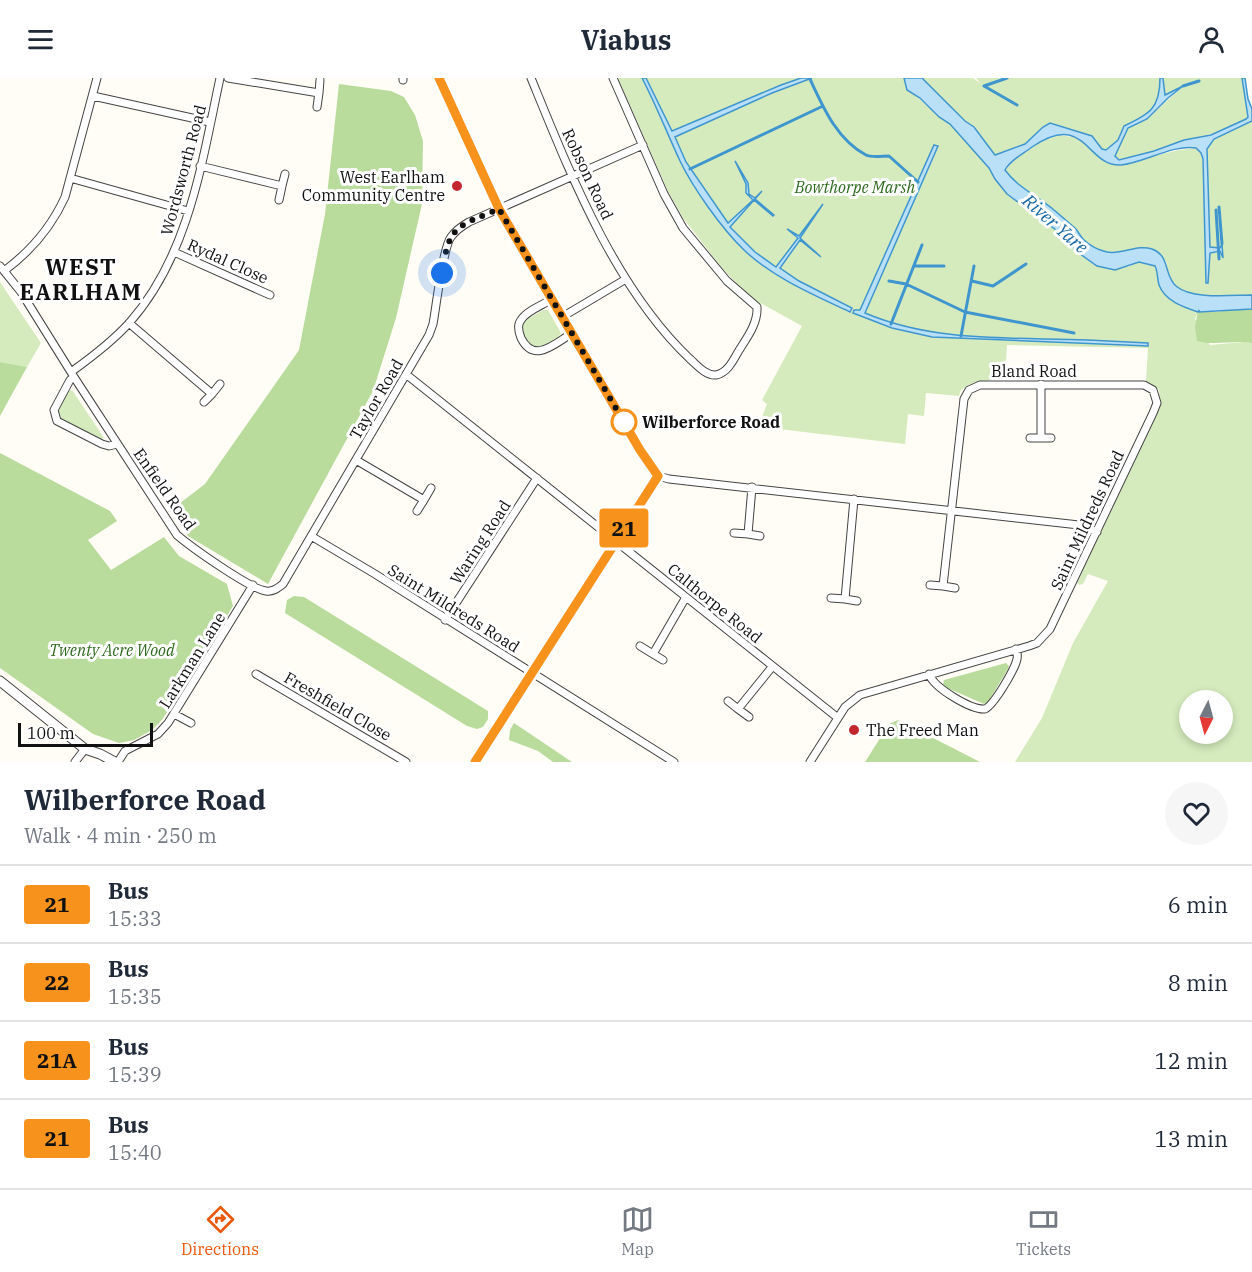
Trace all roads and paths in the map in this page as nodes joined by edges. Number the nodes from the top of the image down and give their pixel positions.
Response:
1 (97, 78) edge
2 (220, 78) edge
3 (228, 78) edge
4 (439, 78) edge
5 (531, 78) edge
6 (613, 78) edge
7 (320, 80) dead end
8 (319, 93) junction
9 (93, 96) junction
10 (317, 107) dead end
11 (210, 122) junction
12 (643, 145) junction
13 (200, 166) junction
14 (285, 174) dead end
15 (572, 176) junction
16 (70, 178) junction
17 (282, 186) junction
18 (279, 200) dead end
19 (499, 209) junction
20 (188, 211) junction
21 (174, 252) junction
22 (2, 268) edge
23 (626, 279) junction
24 (270, 295) dead end
25 (552, 299) junction
26 (562, 317) junction
27 (129, 323) junction
28 (571, 334) junction
29 (72, 375) junction
30 (407, 375) junction
31 (220, 384) dead end
32 (1041, 384) junction
33 (1149, 386) joint
34 (212, 394) junction
35 (204, 402) dead end
36 (1030, 438) dead end
37 (1041, 438) junction
38 (1051, 438) dead end
39 (117, 444) junction
40 (356, 460) junction
41 (658, 476) junction
42 (537, 478) junction
43 (431, 488) dead end
44 (752, 488) junction
45 (854, 499) junction
46 (424, 500) junction
47 (951, 510) junction
48 (417, 511) dead end
49 (1096, 532) junction
50 (734, 533) dead end
51 (748, 534) junction
52 (311, 536) junction
53 (760, 536) dead end
54 (616, 541) junction
55 (253, 585) junction
56 (930, 585) dead end
57 (943, 586) junction
58 (955, 588) dead end
59 (686, 597) junction
60 (831, 598) dead end
61 (845, 600) junction
62 (857, 601) dead end
63 (446, 620) junction
64 (640, 646) dead end
65 (1016, 650) junction
66 (653, 654) junction
67 (663, 660) dead end
68 (772, 667) junction
69 (532, 673) junction
70 (256, 674) dead end
71 (929, 674) junction
72 (0, 681) edge
73 (729, 700) dead end
74 (738, 708) junction
75 (174, 714) junction
76 (749, 717) dead end
77 (838, 718) junction
78 (191, 723) dead end
79 (85, 749) junction
80 (75, 762) edge
81 (117, 762) edge
82 (406, 762) edge
83 (475, 762) edge
84 (674, 762) edge
85 (810, 762) edge

1 - 9 street
2 - 11 street, Wordsworth Road
3 - 8 street
4 - 19 street
5 - 15 street, Robson Road
6 - 12 street
7 - 8 street
8 - 10 street
9 - 11 street
9 - 16 street
11 - 13 street, Wordsworth Road
12 - 15 street, Taylor Road
12 - 23 street, Robson Road
13 - 17 street
13 - 20 street, Wordsworth Road
14 - 17 street
15 - 19 street, Taylor Road
15 - 23 street, Robson Road
16 - 20 street
16 - 22 street
17 - 18 street
19 - 25 street
19 - 30 street, Taylor Road
20 - 21 street, Wordsworth Road
21 - 24 street, Rydal Close
21 - 27 street, Wordsworth Road
22 - 29 street, Enfield Road
23 - 26 street
25 - 26 street
25 - 28 street
26 - 28 street
27 - 29 street, Wordsworth Road
27 - 34 street
28 - 41 street
29 - 39 street, Enfield Road
29 - 39 street, Enfield Road
30 - 40 street, Taylor Road
30 - 42 street, Calthorpe Road
31 - 34 street
32 - 33 street, Bland Road
32 - 37 street
32 - 47 street, Bland Road
33 - 49 street, Saint Mildreds Road
34 - 35 street
36 - 37 street
37 - 38 street
39 - 55 street, Enfield Road
40 - 46 street
40 - 52 street, Taylor Road
41 - 44 street
41 - 54 street
42 - 54 street, Calthorpe Road
42 - 63 street, Waring Road
43 - 46 street
44 - 45 street
44 - 51 street
45 - 47 street
45 - 61 street
46 - 48 street
47 - 49 street
47 - 57 street
49 - 65 street, Saint Mildreds Road
50 - 51 street
51 - 53 street
52 - 55 street, Taylor Road
52 - 63 street, Saint Mildreds Road
54 - 59 street, Calthorpe Road
54 - 69 street
55 - 75 street, Larkman Lane
56 - 57 street
57 - 58 street
59 - 66 street
59 - 68 street, Calthorpe Road
60 - 61 street
61 - 62 street
63 - 69 street, Saint Mildreds Road
64 - 66 street
65 - 71 street, Saint Mildreds Road
65 - 71 street
66 - 67 street
68 - 74 street
68 - 77 street, Calthorpe Road
69 - 83 street
69 - 84 street, Saint Mildreds Road
70 - 82 street, Freshfield Close
71 - 77 street, Saint Mildreds Road
72 - 79 street
73 - 74 street
74 - 76 street
75 - 78 street
75 - 81 street, Larkman Lane
77 - 85 street, Saint Mildreds Road
79 - 80 street
79 - 81 street

